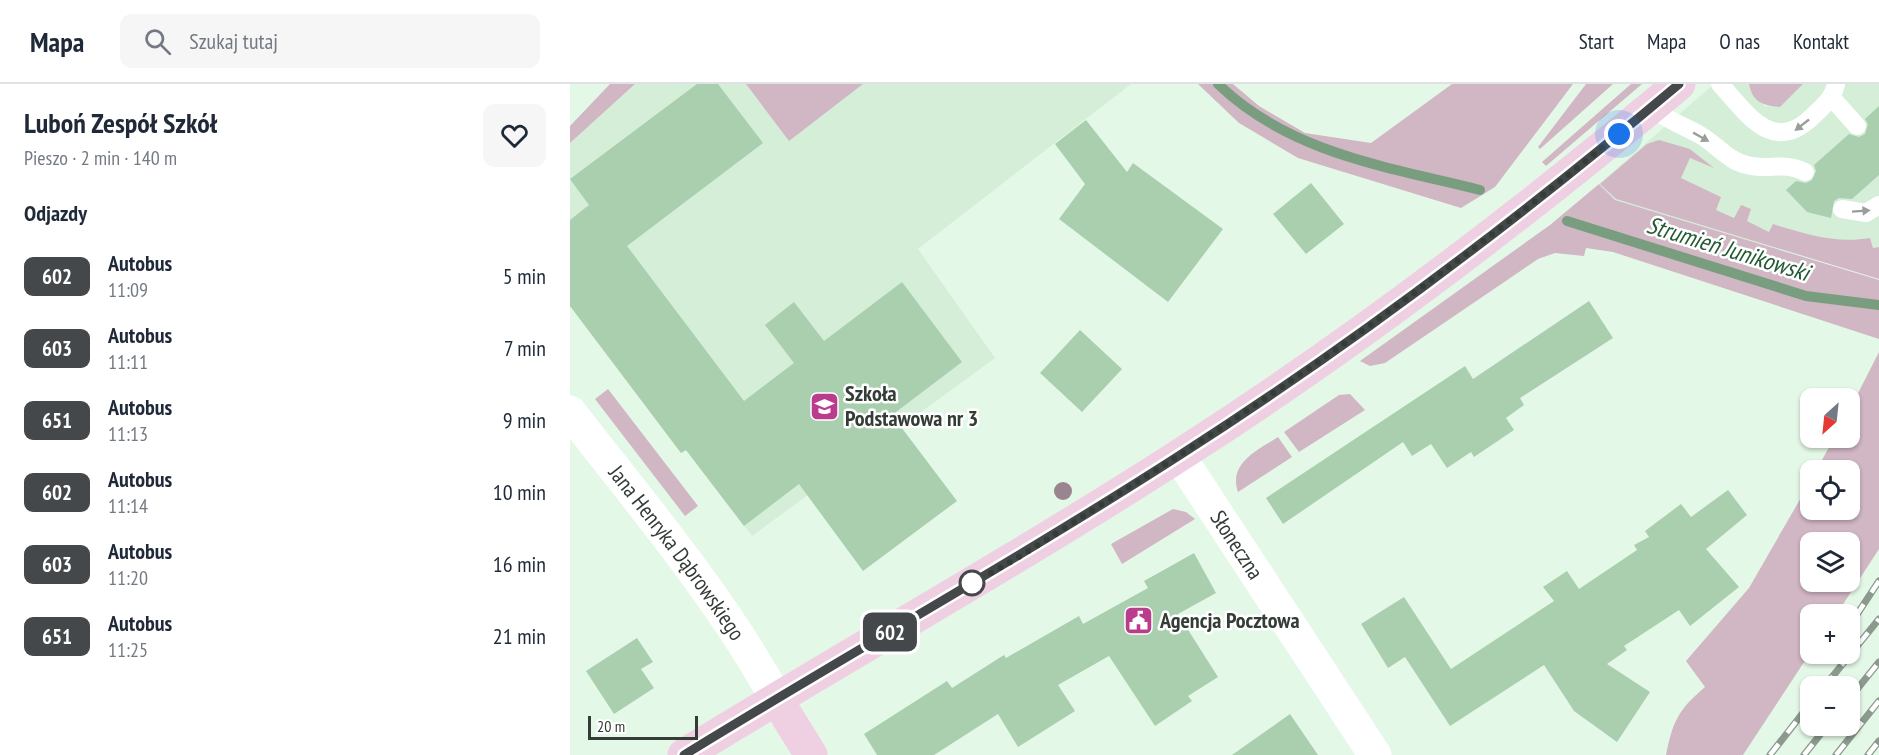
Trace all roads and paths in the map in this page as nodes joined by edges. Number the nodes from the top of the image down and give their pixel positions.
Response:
1 (1679, 84) edge
2 (1720, 84) edge
3 (1834, 91) edge
4 (1651, 107) junction
5 (1857, 126) dead end
6 (1805, 172) dead end
7 (1879, 206) edge
8 (1842, 209) dead end
9 (570, 412) edge
10 (1179, 456) junction
11 (777, 700) junction
12 (684, 755) edge
13 (811, 755) edge
14 (1375, 755) edge

1 - 4 main road
3 -> 2 lane
3 - 5 lane
4 -> 6 lane
4 - 10 main road
8 -> 7 lane
9 - 11 street, Jana Henryka Dąbrowskiego
10 - 11 main road
10 - 14 street, Słoneczna
11 - 12 main road
11 - 13 main road

